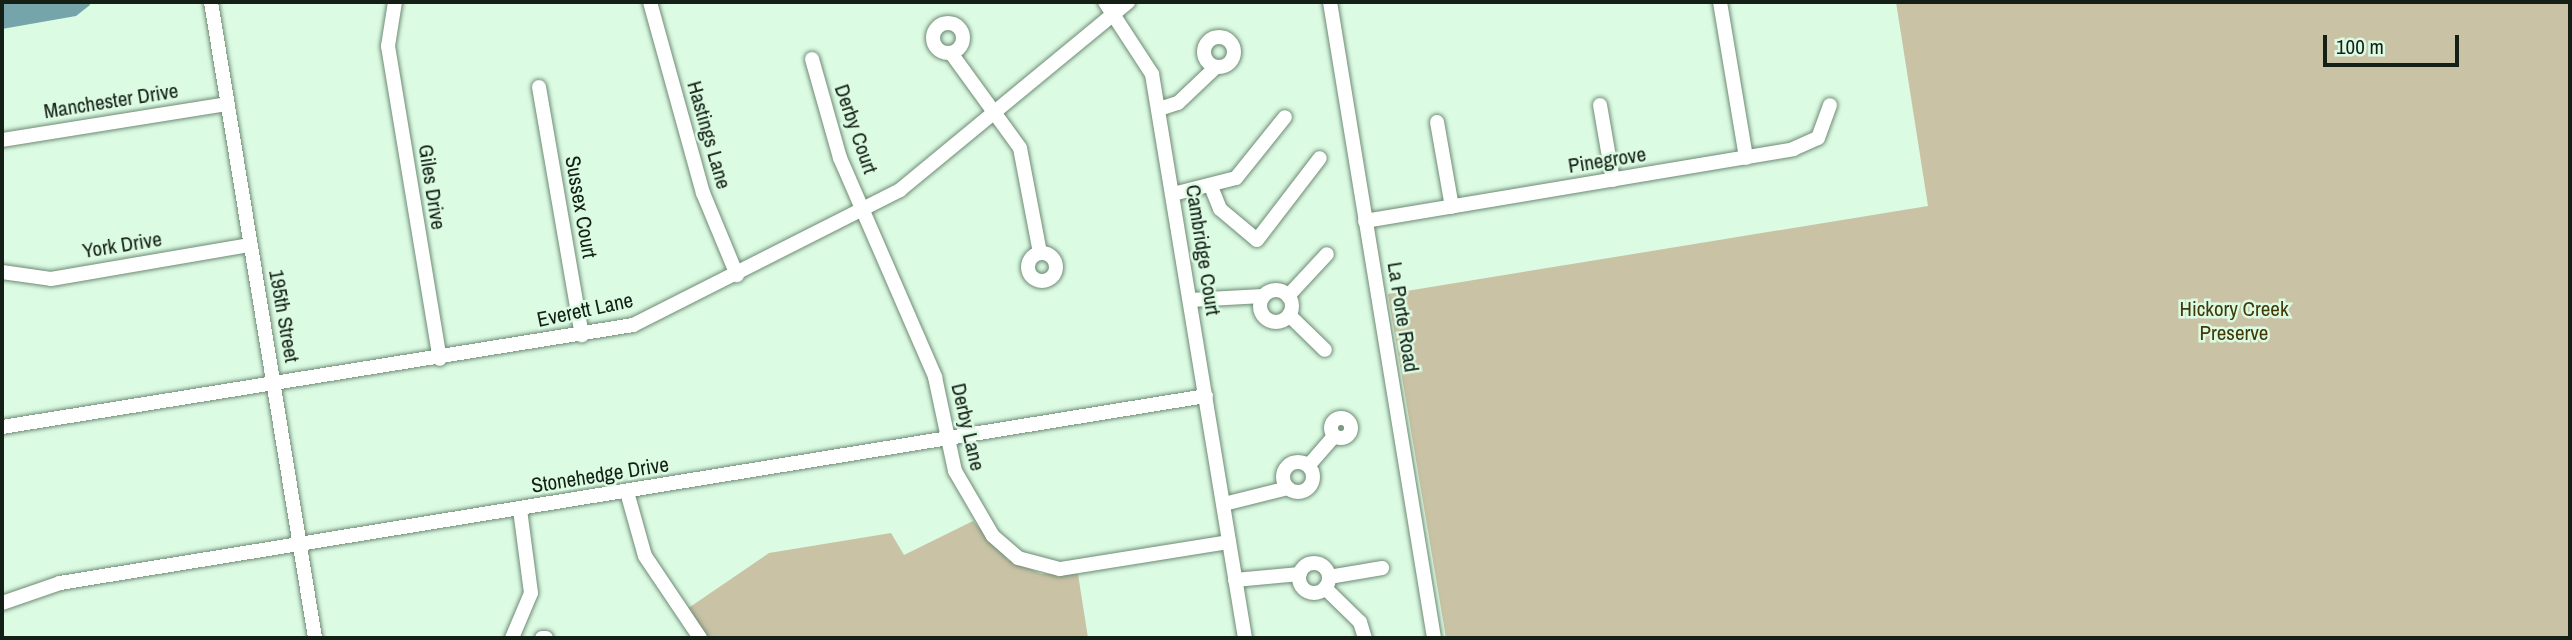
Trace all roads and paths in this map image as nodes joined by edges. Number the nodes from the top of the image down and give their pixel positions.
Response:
1 (212, 2) edge
2 (395, 2) edge
3 (650, 2) edge
4 (1128, 2) edge
5 (1330, 2) edge
6 (1720, 2) edge
7 (1109, 7) edge
8 (951, 53) dead end
9 (812, 59) dead end
10 (1216, 67) dead end
11 (539, 87) dead end
12 (227, 104) junction
13 (1600, 105) dead end
14 (1830, 105) dead end
15 (1159, 109) junction
16 (995, 113) junction
17 (1284, 117) dead end
18 (1437, 122) dead end
19 (2, 140) edge
20 (1320, 158) dead end
21 (1746, 158) junction
22 (1613, 180) junction
23 (1212, 189) junction
24 (1173, 194) junction
25 (1452, 207) junction
26 (866, 210) junction
27 (1365, 221) junction
28 (250, 246) junction
29 (1040, 253) dead end
30 (1327, 254) dead end
31 (2, 272) edge
32 (737, 275) junction
33 (1263, 296) junction
34 (1288, 296) junction
35 (1190, 300) junction
36 (1289, 315) junction
37 (582, 335) junction
38 (1325, 349) dead end
39 (440, 359) junction
40 (275, 387) junction
41 (1206, 396) junction
42 (2, 427) edge
43 (1334, 436) dead end
44 (949, 438) junction
45 (1309, 465) junction
46 (1288, 488) junction
47 (627, 492) junction
48 (1224, 504) junction
49 (520, 509) junction
50 (1229, 542) junction
51 (299, 545) junction
52 (1382, 568) dead end
53 (1300, 574) junction
54 (1235, 580) junction
55 (1327, 583) junction
56 (2, 603) edge
57 (516, 637) edge
58 (315, 638) edge
59 (700, 638) edge
60 (1245, 638) edge
61 (1365, 638) edge
62 (1434, 638) edge

1 - 12 street, 195th Street
2 - 39 street, Giles Drive
3 - 32 street, Hastings Lane
4 - 7 street, Everett Lane
5 - 27 street, La Porte Road
6 - 21 street
7 - 15 street, Cambridge Court
7 - 16 street, Everett Lane
8 - 16 street
9 - 26 street, Derby Court
10 - 15 street
11 - 37 street, Sussex Court
12 - 19 street, Manchester Drive
12 - 28 street, 195th Street
13 - 22 street
14 - 21 street, Pinegrove
15 - 24 street, Cambridge Court
16 - 26 street, Everett Lane
16 - 29 street
17 - 23 street
18 - 25 street
20 - 23 street
21 - 22 street, Pinegrove
22 - 25 street, Pinegrove
23 - 24 street
24 - 35 street, Cambridge Court
25 - 27 street, Pinegrove
26 - 32 street, Everett Lane
26 - 44 street, Derby Lane
27 - 62 street, La Porte Road
28 - 31 street, York Drive
28 - 40 street, 195th Street
30 - 34 street
32 - 37 street, Everett Lane
33 - 34 street
33 - 35 street
33 - 36 street
34 - 36 street
35 - 41 street, Cambridge Court
36 - 38 street
37 - 39 street, Everett Lane
39 - 40 street, Everett Lane
40 - 42 street, Everett Lane
40 - 51 street, 195th Street
41 - 44 street, Stonehedge Drive
41 - 48 street, Cambridge Court
43 - 45 street
44 - 47 street, Stonehedge Drive
44 - 50 street, Derby Lane
45 - 46 street
45 - 46 street
46 - 48 street
47 - 49 street, Stonehedge Drive
47 - 59 street
48 - 50 street, Cambridge Court
49 - 51 street, Stonehedge Drive
49 - 57 street
50 - 54 street, Cambridge Court
51 - 56 street, Stonehedge Drive
51 - 58 street, 195th Street
52 - 55 street
53 - 54 street
53 - 55 street
53 - 55 street
54 - 60 street, Cambridge Court
55 - 61 street

